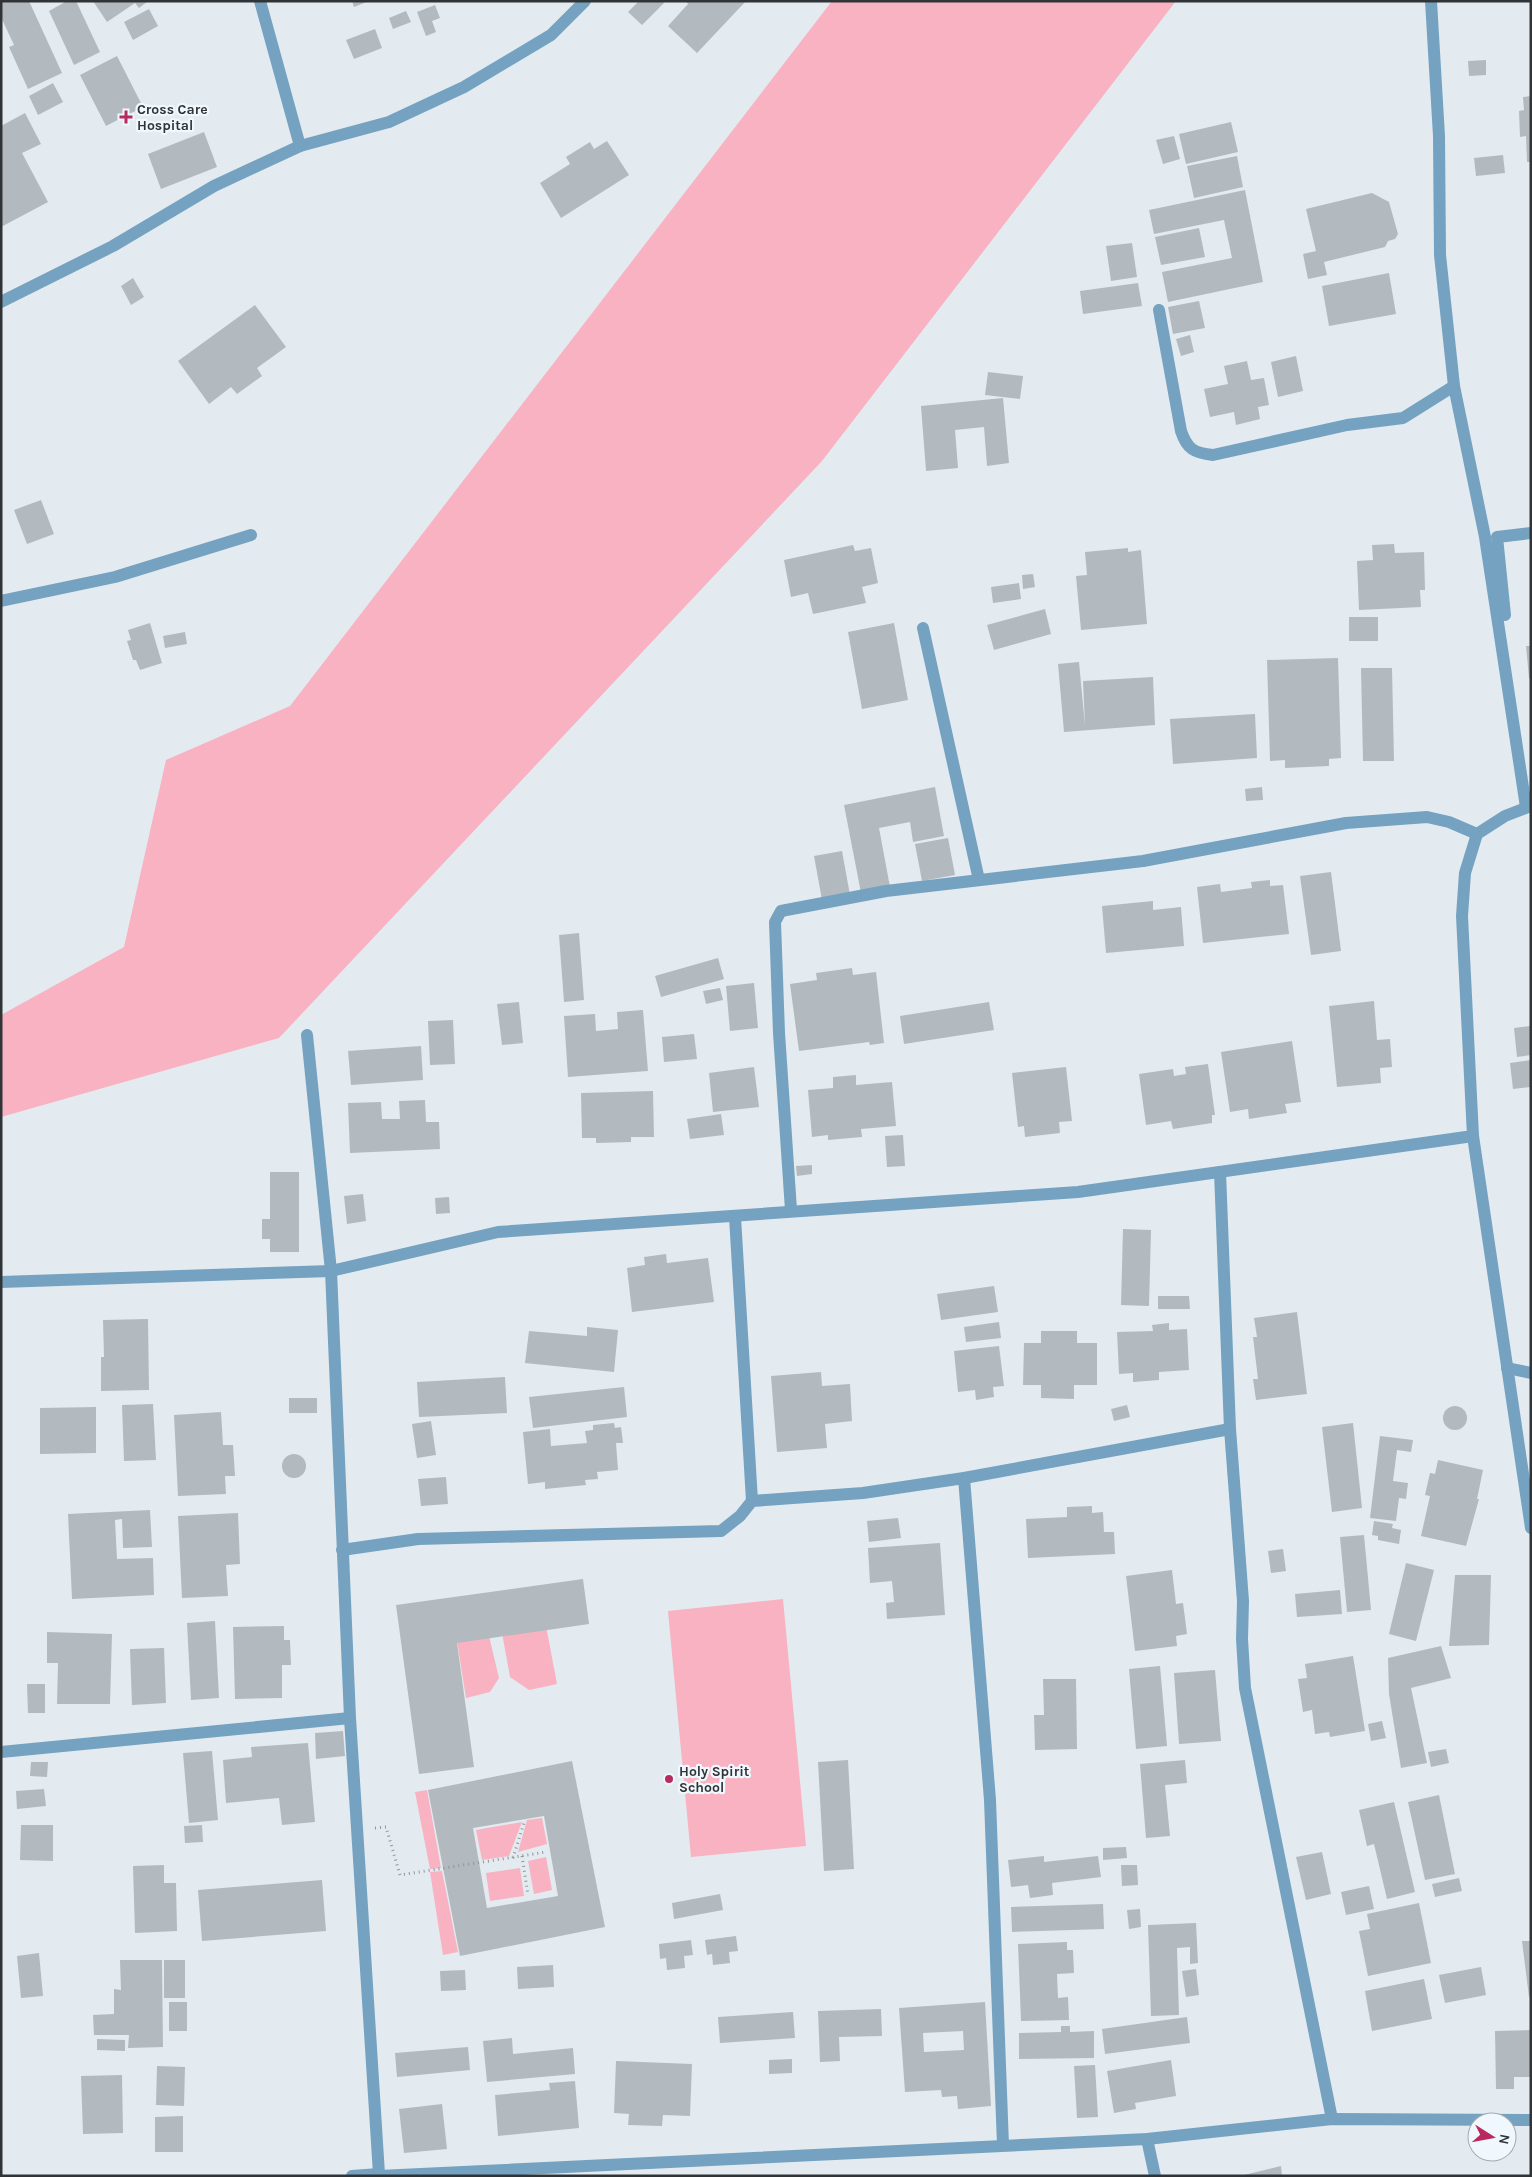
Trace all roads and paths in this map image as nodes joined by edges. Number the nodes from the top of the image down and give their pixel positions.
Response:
1 (260, 1) edge
2 (585, 1) edge
3 (1430, 1) edge
4 (300, 146) junction
5 (1, 302) edge
6 (1160, 310) dead end
7 (1454, 386) junction
8 (1531, 533) edge
9 (251, 535) dead end
10 (1, 601) edge
11 (923, 628) dead end
12 (1528, 807) edge
13 (1477, 834) junction
14 (979, 880) junction
15 (307, 1035) dead end
16 (1473, 1136) junction
17 (1220, 1172) junction
18 (791, 1210) junction
19 (734, 1217) junction
20 (331, 1271) junction
21 (1, 1282) edge
22 (1507, 1368) junction
23 (1531, 1372) edge
24 (1230, 1429) junction
25 (964, 1478) junction
26 (752, 1501) junction
27 (1531, 1528) edge
28 (342, 1550) junction
29 (350, 1718) junction
30 (1, 1752) edge
31 (524, 1823) dead end
32 (357, 1829) junction
33 (546, 1852) dead end
34 (522, 1856) junction
35 (513, 1858) junction
36 (528, 1895) dead end
37 (1332, 2119) junction
38 (1531, 2120) edge
39 (1147, 2139) junction
40 (1003, 2145) junction
41 (379, 2175) edge
42 (352, 2176) edge
43 (1154, 2176) edge

1 - 4 street
2 - 4 street
3 - 7 street
4 - 5 street
6 - 7 street
7 - 12 street
8 - 12 street
9 - 10 street
11 - 14 street
12 - 13 street
13 - 14 street
13 - 16 street
14 - 18 street
15 - 20 street
16 - 17 street
16 - 22 street
17 - 18 street
17 - 24 street
18 - 19 street
19 - 20 street
19 - 26 street
20 - 21 street
20 - 28 street
22 - 23 street
22 - 27 street
24 - 25 street
24 - 37 street
25 - 26 street
25 - 40 street
26 - 28 street
28 - 29 street
29 - 30 street
29 - 32 street
31 - 35 path
32 - 35 path
32 - 41 street
33 - 34 path
34 - 35 path
34 - 36 path
37 - 38 street
37 - 39 street
39 - 40 street
39 - 43 street
40 - 41 street
41 - 42 street

